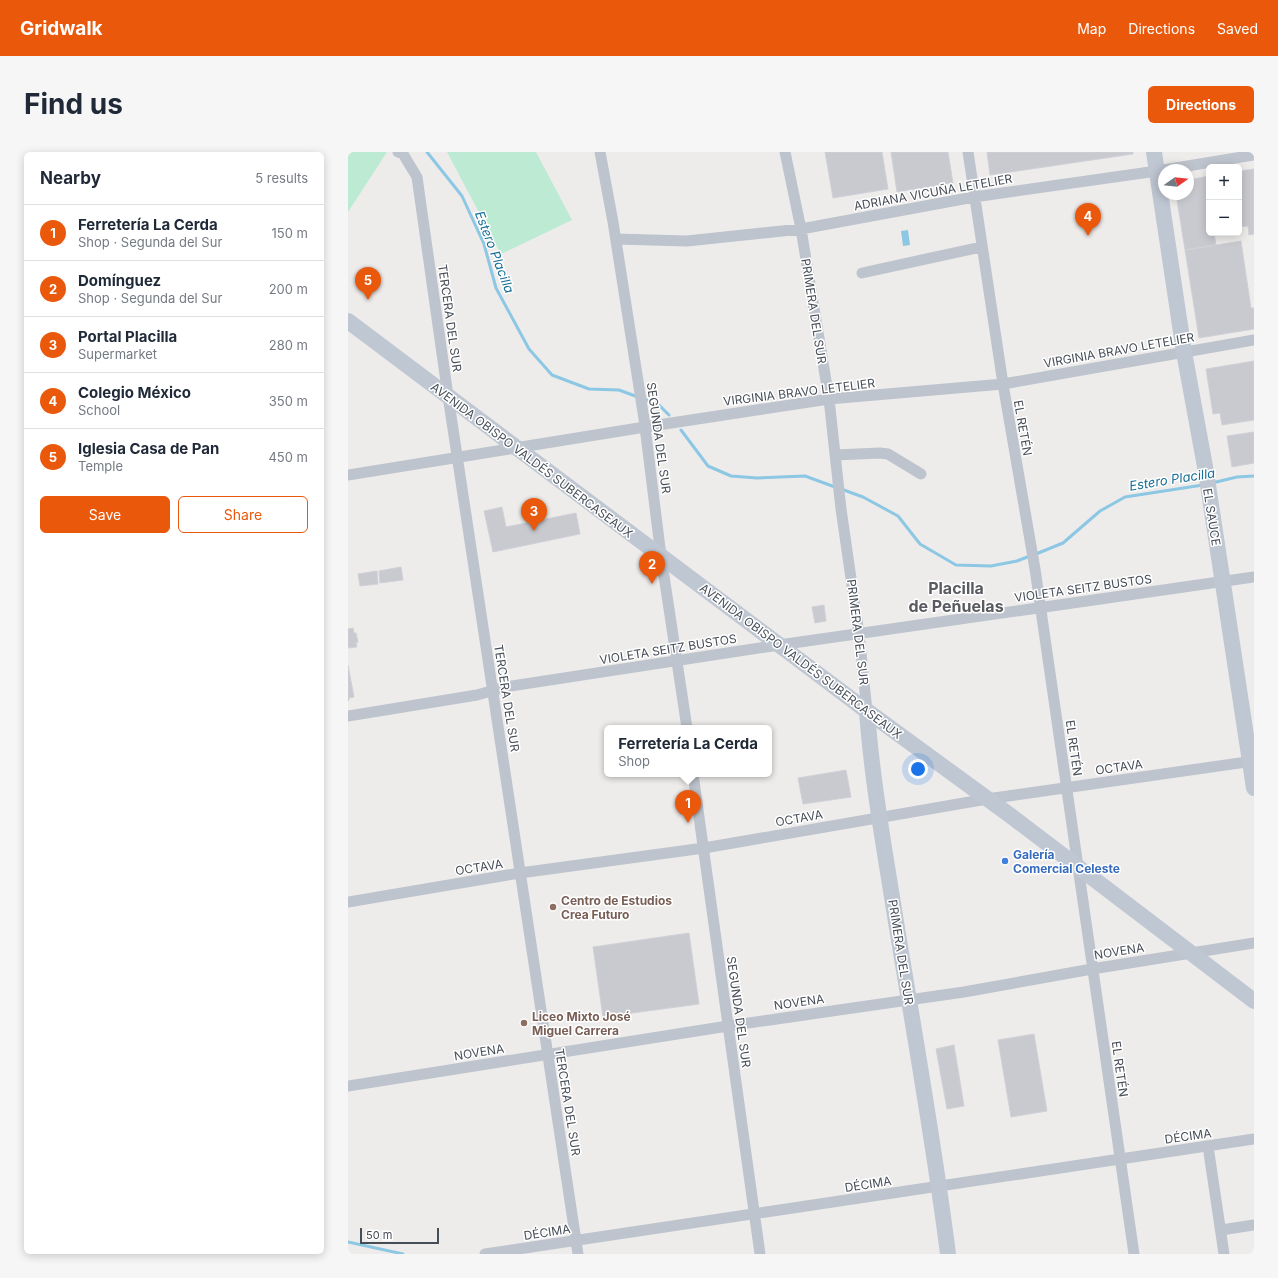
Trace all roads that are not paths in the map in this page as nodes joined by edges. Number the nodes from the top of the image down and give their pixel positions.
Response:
1 (398, 152) edge
2 (600, 152) edge
3 (785, 152) edge
4 (968, 152) edge
5 (1154, 152) edge
6 (1254, 155) edge
7 (1157, 171) junction
8 (974, 197) junction
9 (801, 229) junction
10 (616, 239) junction
11 (981, 247) junction
12 (862, 273) dead end
13 (348, 321) edge
14 (1254, 340) edge
15 (1184, 352) junction
16 (1003, 384) junction
17 (448, 396) junction
18 (829, 399) junction
19 (645, 423) junction
20 (517, 448) junction
21 (835, 455) junction
22 (457, 458) junction
23 (921, 474) dead end
24 (348, 475) edge
25 (661, 556) junction
26 (1254, 577) edge
27 (1222, 581) junction
28 (1040, 608) junction
29 (859, 634) junction
30 (779, 645) junction
31 (677, 661) junction
32 (492, 691) junction
33 (867, 712) junction
34 (348, 716) edge
35 (686, 725) edge
36 (1252, 761) edge
37 (693, 777) edge
38 (1066, 788) junction
39 (1254, 788) edge
40 (987, 799) junction
41 (879, 818) junction
42 (704, 848) junction
43 (1078, 868) junction
44 (520, 873) junction
45 (348, 902) edge
46 (1254, 943) edge
47 (1192, 953) junction
48 (1092, 968) junction
49 (909, 1000) junction
50 (1254, 1001) edge
51 (728, 1026) junction
52 (547, 1055) junction
53 (348, 1086) edge
54 (1254, 1139) edge
55 (1208, 1146) junction
56 (1120, 1159) junction
57 (939, 1186) junction
58 (754, 1214) junction
59 (1254, 1224) edge
60 (1220, 1230) junction
61 (576, 1240) junction
62 (485, 1254) edge
63 (578, 1254) edge
64 (760, 1254) edge
65 (948, 1254) edge
66 (1134, 1254) edge
67 (1224, 1254) edge

1 - 17 street, TERCERA DEL SUR
2 - 10 street, SEGUNDA DEL SUR
3 - 9 street, PRIMERA DEL SUR
4 - 8 street, EL RETÉN
5 - 7 main road, EL SAUCE
6 - 7 street, ADRIANA VICUÑA LETELIER
7 - 8 street, ADRIANA VICUÑA LETELIER
7 - 15 main road, EL SAUCE
8 - 9 street, ADRIANA VICUÑA LETELIER
8 - 11 street, EL RETÉN
9 - 10 street, ADRIANA VICUÑA LETELIER
9 - 18 street, PRIMERA DEL SUR
10 - 19 street, SEGUNDA DEL SUR
11 - 12 street
11 - 16 street, EL RETÉN
13 - 17 main road, AVENIDA OBISPO VALDÉS SUBERCASEAUX
14 - 15 street, VIRGINIA BRAVO LETELIER
15 - 16 street, VIRGINIA BRAVO LETELIER
15 - 27 main road, EL SAUCE
16 - 18 street, VIRGINIA BRAVO LETELIER
16 - 28 street, EL RETÉN
17 - 20 main road, AVENIDA OBISPO VALDÉS SUBERCASEAUX
17 - 22 street, TERCERA DEL SUR
18 - 19 street, VIRGINIA BRAVO LETELIER
18 - 21 street, PRIMERA DEL SUR
19 - 20 street, VIRGINIA BRAVO LETELIER
19 - 25 street, SEGUNDA DEL SUR
20 - 22 street, VIRGINIA BRAVO LETELIER
20 - 25 main road, AVENIDA OBISPO VALDÉS SUBERCASEAUX
21 - 23 street
21 - 29 street, PRIMERA DEL SUR
22 - 24 street, VIRGINIA BRAVO LETELIER
22 - 32 street, TERCERA DEL SUR
25 - 30 main road, AVENIDA OBISPO VALDÉS SUBERCASEAUX
25 - 31 street, SEGUNDA DEL SUR
26 - 27 street, VIOLETA SEITZ BUSTOS
27 - 28 street, VIOLETA SEITZ BUSTOS
27 - 36 main road, EL SAUCE
28 - 29 street, VIOLETA SEITZ BUSTOS
28 - 38 street, EL RETÉN
29 - 30 street, VIOLETA SEITZ BUSTOS
29 - 33 street, PRIMERA DEL SUR
30 - 31 street, VIOLETA SEITZ BUSTOS
30 - 33 main road, AVENIDA OBISPO VALDÉS SUBERCASEAUX
31 - 32 street, VIOLETA SEITZ BUSTOS
31 - 35 street, SEGUNDA DEL SUR
32 - 34 street, VIOLETA SEITZ BUSTOS
32 - 44 street, TERCERA DEL SUR
33 - 40 main road, AVENIDA OBISPO VALDÉS SUBERCASEAUX
33 - 41 main road, PRIMERA DEL SUR
36 - 38 street, OCTAVA
36 - 39 main road, EL SAUCE
37 - 42 street, SEGUNDA DEL SUR
38 - 40 street, OCTAVA
38 - 43 street, EL RETÉN
40 - 41 street, OCTAVA
40 - 43 main road, AVENIDA OBISPO VALDÉS SUBERCASEAUX
41 - 42 street, OCTAVA
41 - 49 main road, PRIMERA DEL SUR
42 - 44 street, OCTAVA
42 - 51 street, SEGUNDA DEL SUR
43 - 47 main road, AVENIDA OBISPO VALDÉS SUBERCASEAUX
43 - 48 street, EL RETÉN
44 - 45 street, OCTAVA
44 - 52 street, TERCERA DEL SUR
46 - 47 street, NOVENA
47 - 48 street, NOVENA
47 - 50 main road, AVENIDA OBISPO VALDÉS SUBERCASEAUX
48 - 49 street, NOVENA
48 - 56 street, EL RETÉN
49 - 51 street, NOVENA
49 - 57 main road, PRIMERA DEL SUR
51 - 52 street, NOVENA
51 - 58 street, SEGUNDA DEL SUR
52 - 53 street, NOVENA
52 - 61 street, TERCERA DEL SUR
54 - 55 street, DÉCIMA
55 - 56 street, DÉCIMA
55 - 60 street
56 - 57 street, DÉCIMA
56 - 66 street, EL RETÉN
57 - 58 street, DÉCIMA
57 - 65 main road, PRIMERA DEL SUR
58 - 61 street, DÉCIMA
58 - 64 street, SEGUNDA DEL SUR
59 - 60 street
60 - 67 street
61 - 62 street, DÉCIMA
61 - 63 street, TERCERA DEL SUR

